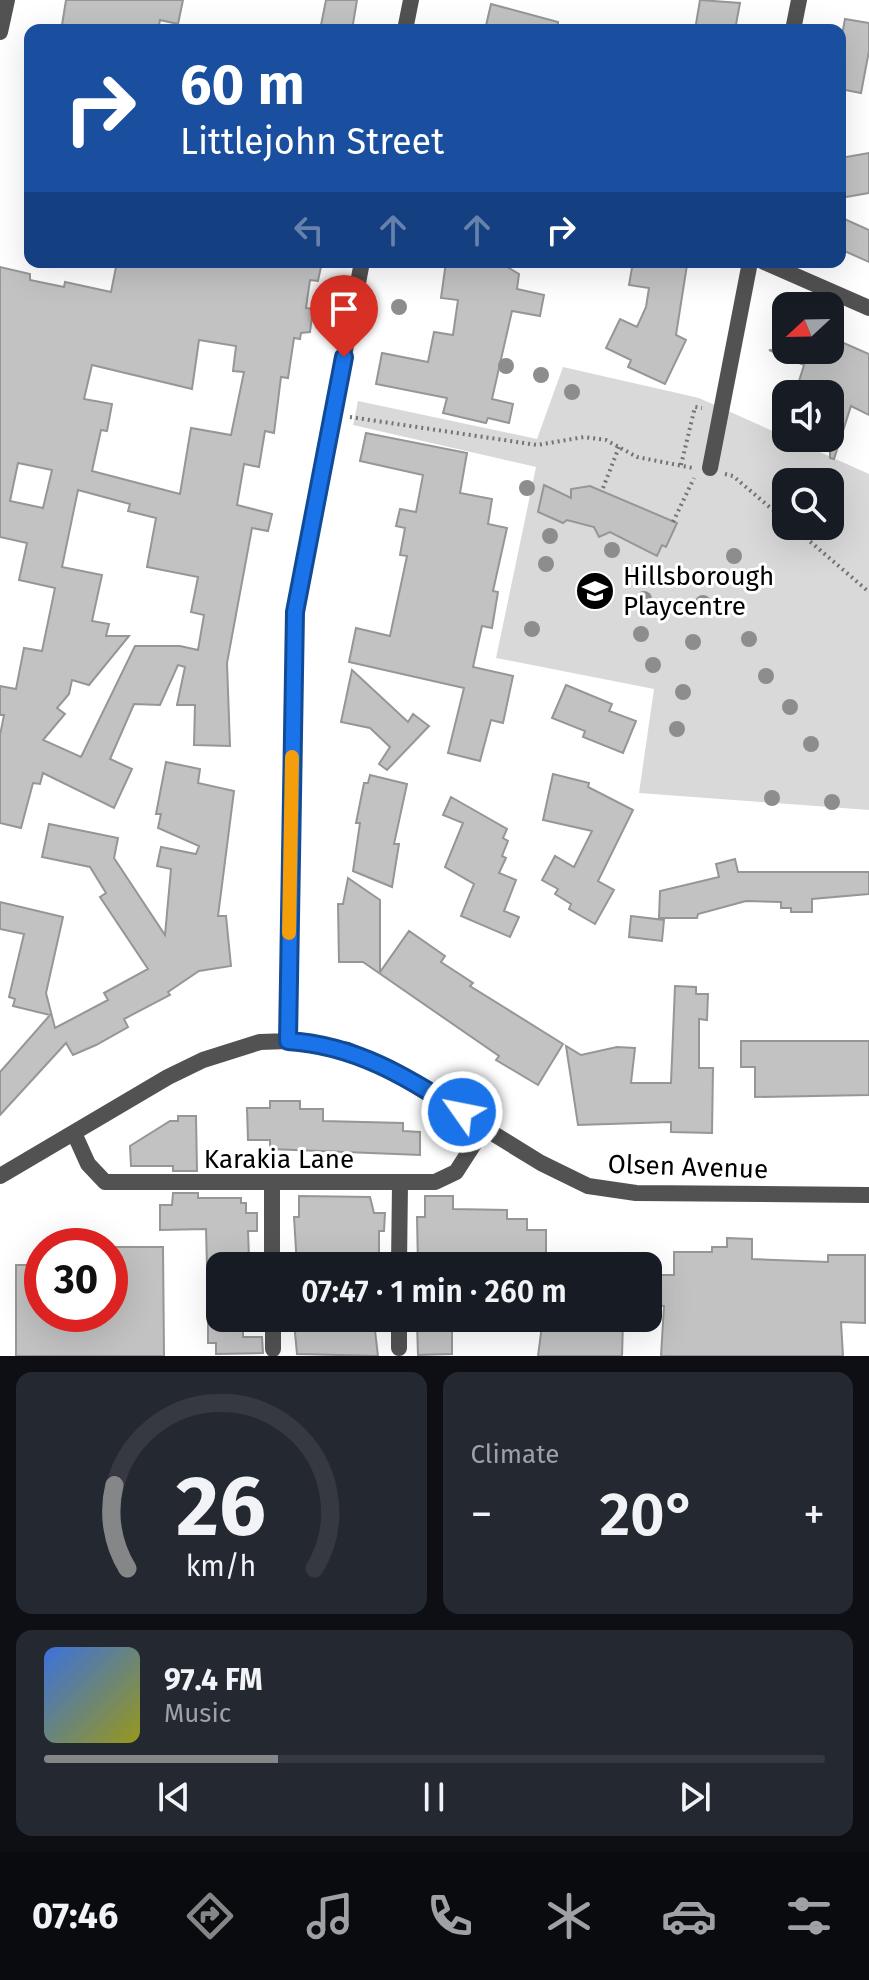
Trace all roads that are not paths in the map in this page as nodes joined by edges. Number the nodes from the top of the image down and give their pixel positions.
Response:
1 (7, 0) edge
2 (411, 0) edge
3 (799, 0) edge
4 (406, 24) edge
5 (794, 24) edge
6 (0, 32) edge
7 (361, 268) edge
8 (749, 268) edge
9 (778, 268) edge
10 (869, 308) edge
11 (715, 471) road end
12 (288, 1041) junction
13 (485, 1127) junction
14 (74, 1133) junction
15 (0, 1176) edge
16 (400, 1183) junction
17 (272, 1184) junction
18 (869, 1195) edge
19 (272, 1252) edge
20 (399, 1252) edge
21 (273, 1332) edge
22 (399, 1332) edge
23 (399, 1348) dead end
24 (273, 1349) dead end

1 - 6 street
2 - 4 street
3 - 5 street
7 - 12 street
8 - 11 street
9 - 10 street
12 - 13 street, Olsen Avenue
12 - 14 street, Olsen Avenue
13 - 16 street, Karakia Lane
13 - 18 street, Olsen Avenue
14 - 15 street, Olsen Avenue
14 - 17 street, Karakia Lane
16 - 17 street, Karakia Lane
16 - 20 street
17 - 19 street
21 - 24 street
22 - 23 street

